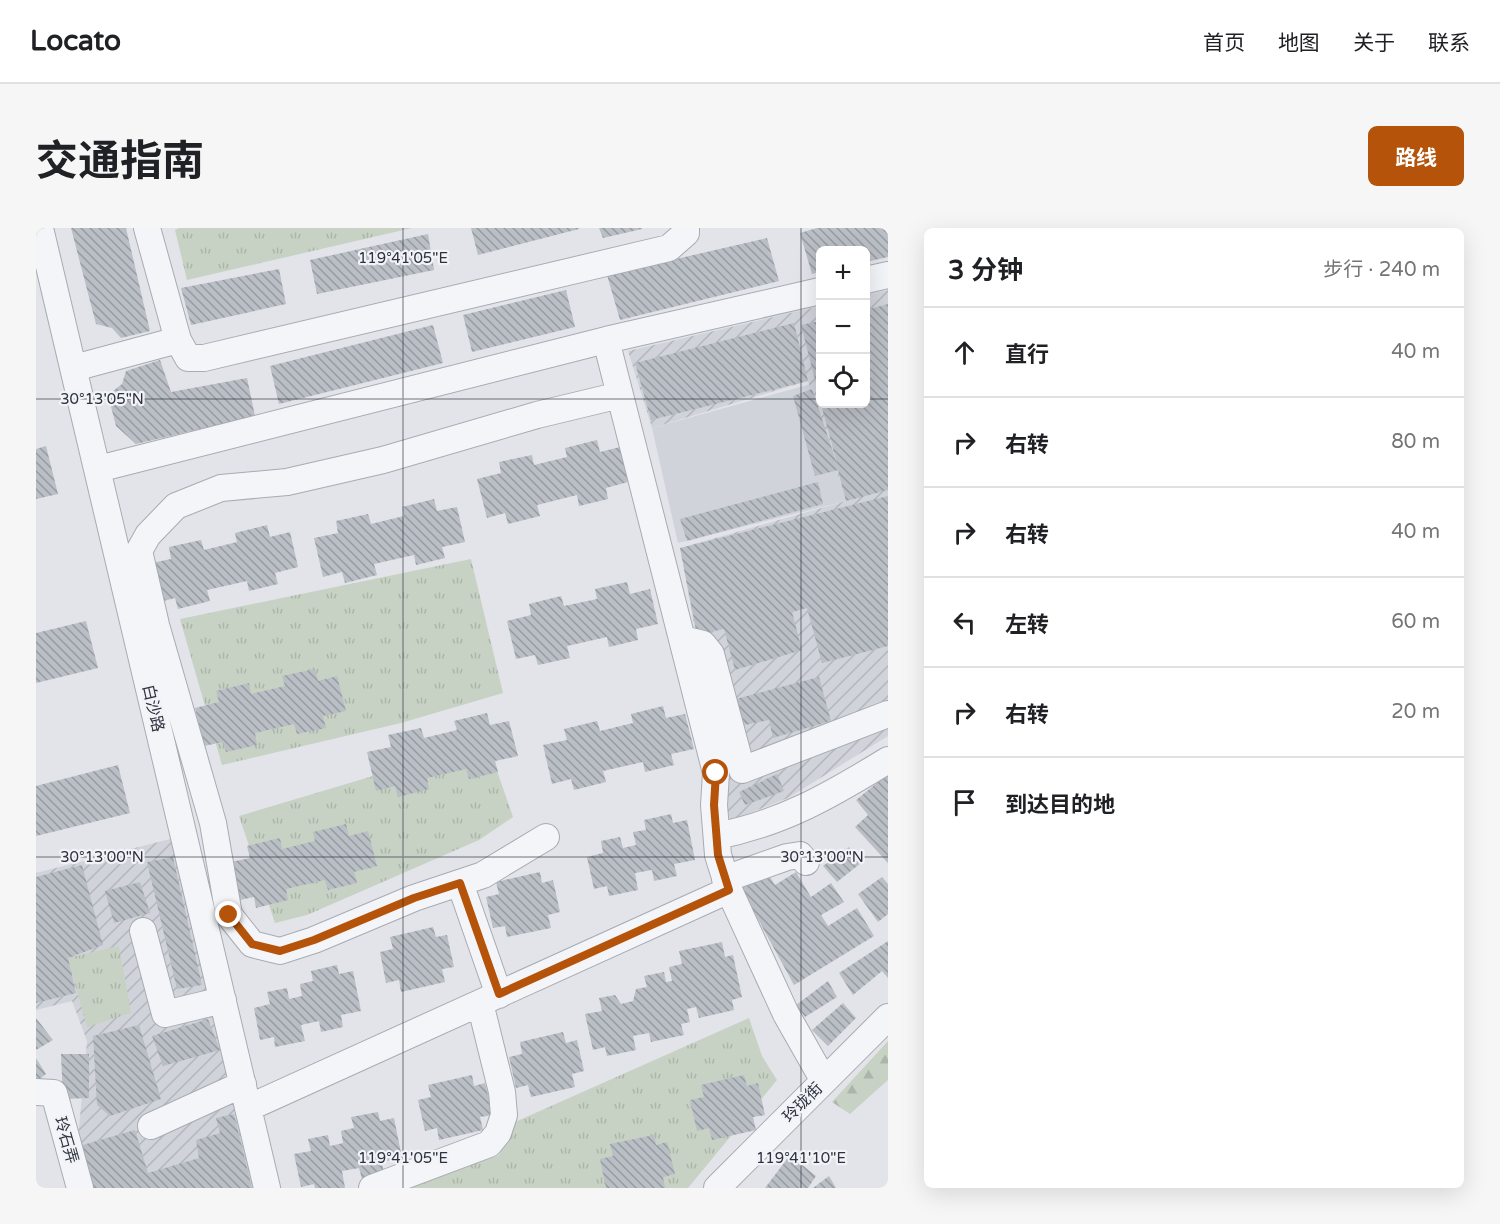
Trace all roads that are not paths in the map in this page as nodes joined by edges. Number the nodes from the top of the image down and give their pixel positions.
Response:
1 (40, 228) edge
2 (147, 228) edge
3 (686, 228) edge
4 (888, 275) edge
5 (870, 279) edge
6 (816, 292) edge
7 (178, 340) junction
8 (606, 340) junction
9 (74, 368) junction
10 (620, 395) junction
11 (98, 469) junction
12 (682, 639) junction
13 (888, 714) edge
14 (888, 760) edge
15 (207, 801) junction
16 (178, 808) junction
17 (717, 836) junction
18 (546, 837) dead end
19 (806, 862) dead end
20 (460, 883) junction
21 (727, 885) junction
22 (143, 931) dead end
23 (489, 999) junction
24 (223, 1000) junction
25 (888, 1017) edge
26 (824, 1081) junction
27 (45, 1092) edge
28 (245, 1096) junction
29 (151, 1126) dead end
30 (80, 1188) edge
31 (267, 1188) edge
32 (372, 1188) edge
33 (717, 1188) edge

1 - 9 street, 白沙路
2 - 7 street
3 - 7 street
4 - 5 street
6 - 8 street
7 - 9 street
8 - 10 street
8 - 11 street
9 - 11 street, 白沙路
10 - 12 street
10 - 15 street
11 - 16 street, 白沙路
12 - 13 street
12 - 17 street
14 - 17 street
15 - 16 street
15 - 20 street
16 - 24 street, 白沙路
17 - 21 street
18 - 20 street
19 - 21 street
20 - 23 street
21 - 23 street
21 - 26 street
22 - 24 street
23 - 28 street
23 - 32 street
24 - 28 street, 白沙路
25 - 26 street, 玲珑街
26 - 33 street, 玲珑街
27 - 30 street, 玲石弄
28 - 29 street
28 - 31 street, 白沙路

